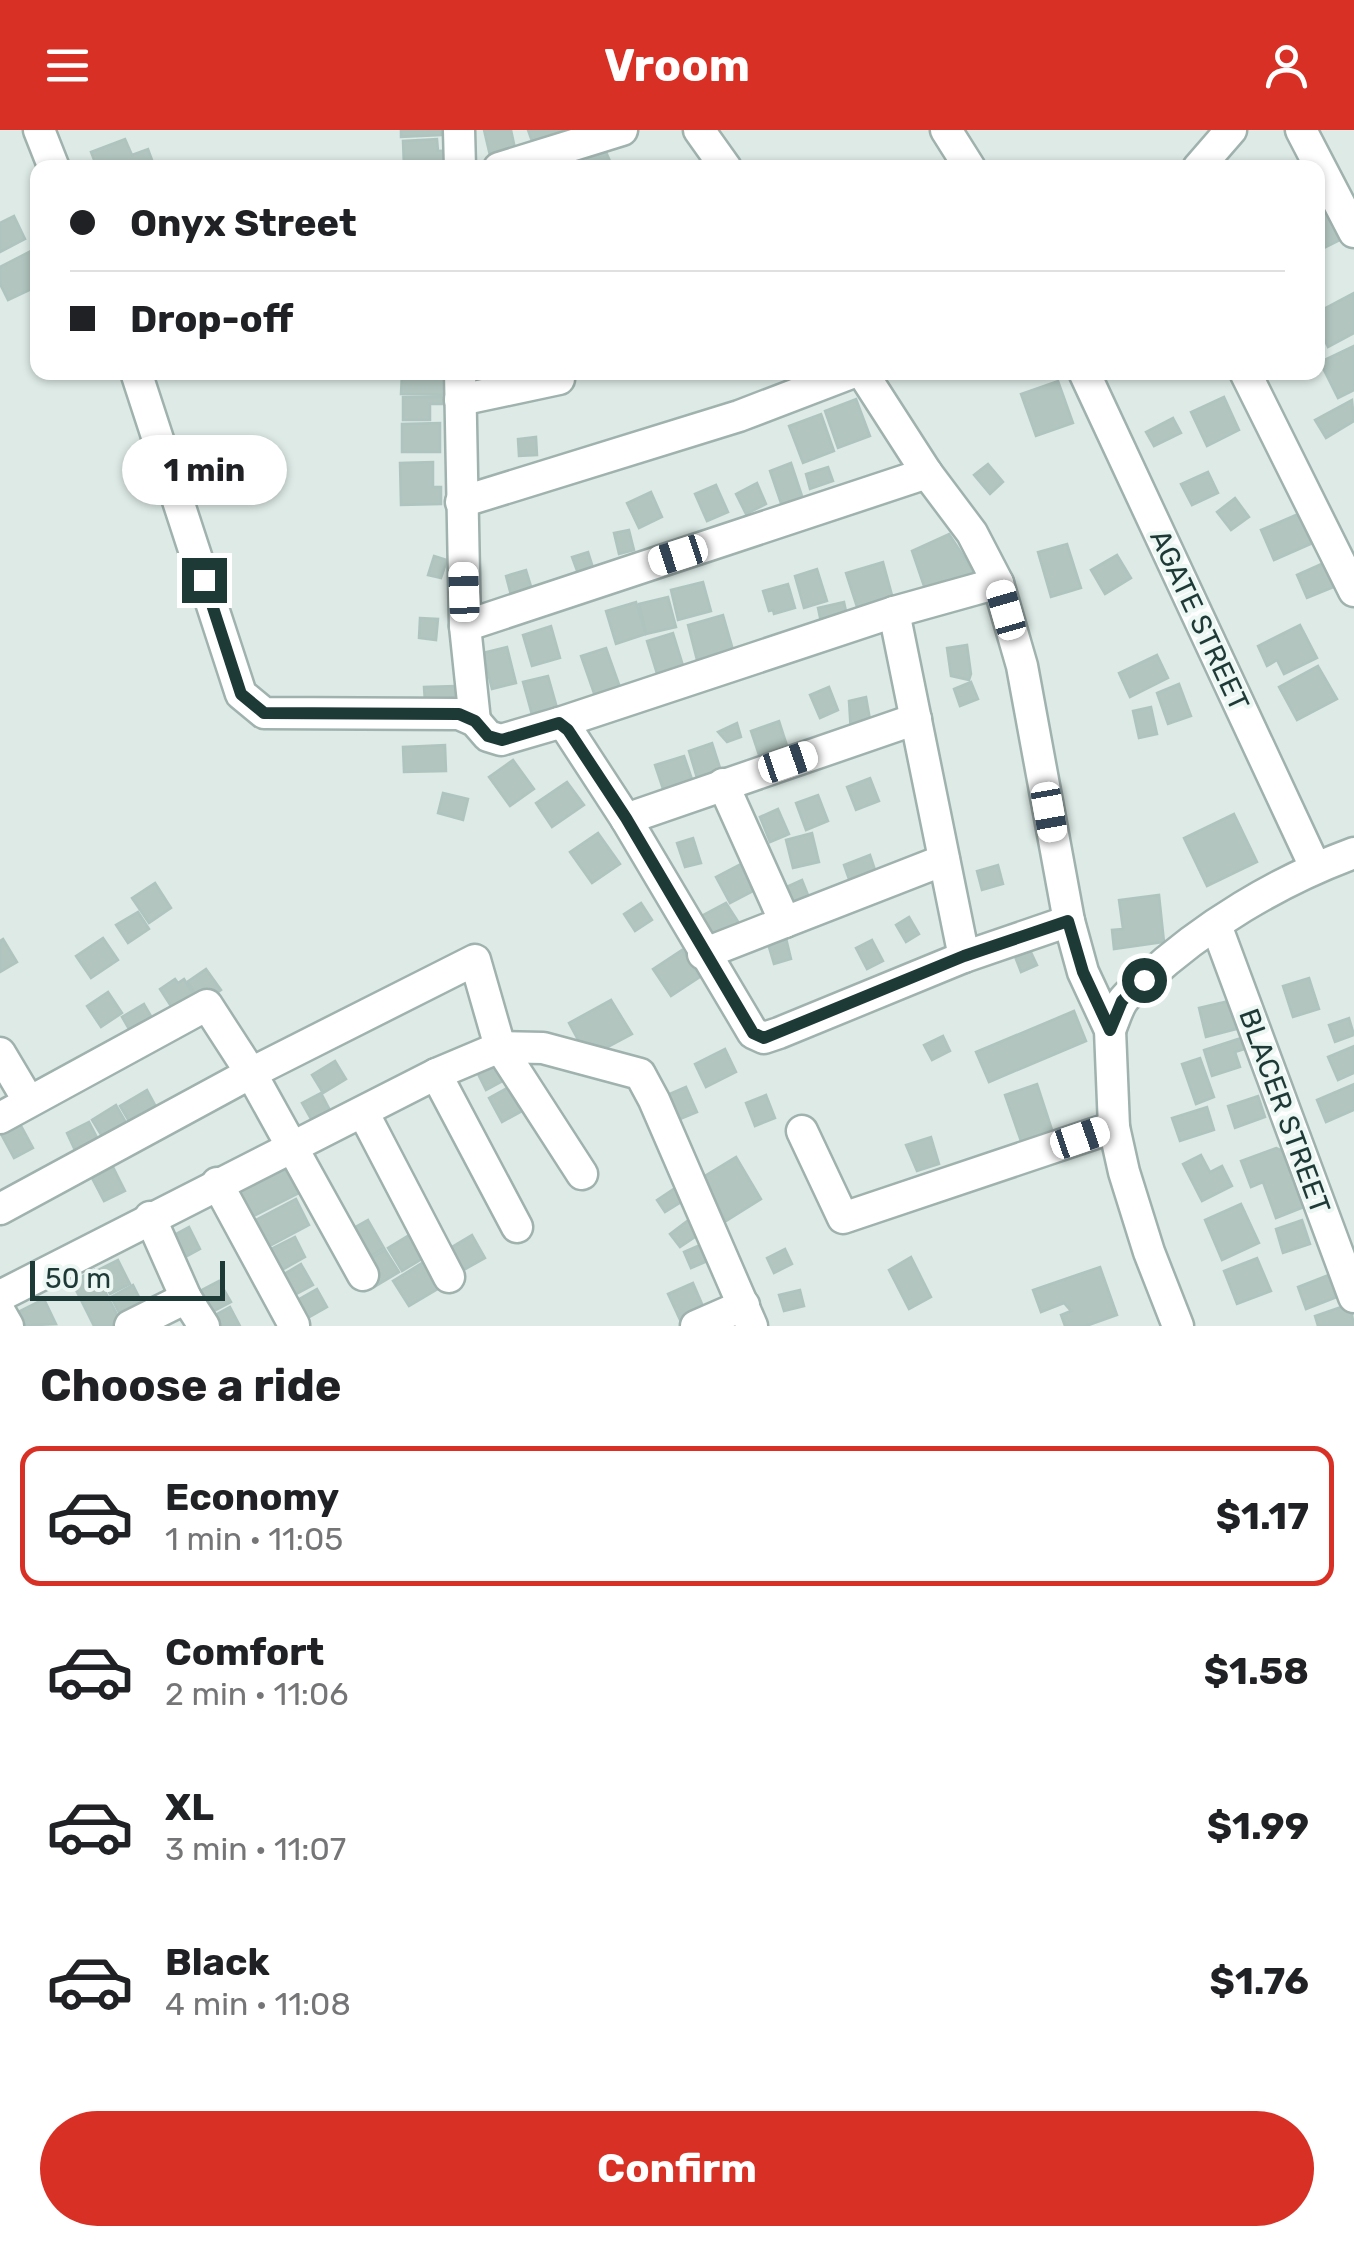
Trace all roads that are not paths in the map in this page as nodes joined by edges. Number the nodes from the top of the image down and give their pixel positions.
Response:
1 (39, 130) edge
2 (459, 130) edge
3 (622, 130) edge
4 (699, 130) edge
5 (946, 130) edge
6 (1232, 130) edge
7 (1301, 130) edge
8 (51, 160) edge
9 (460, 160) edge
10 (525, 160) edge
11 (720, 160) edge
12 (965, 160) edge
13 (1205, 160) edge
14 (1317, 160) edge
15 (1325, 176) edge
16 (1354, 232) edge
17 (139, 380) edge
18 (534, 380) edge
19 (833, 380) edge
20 (867, 380) edge
21 (1088, 380) edge
22 (1248, 380) edge
23 (460, 386) edge
24 (927, 473) junction
25 (461, 502) junction
26 (998, 583) junction
27 (1354, 590) edge
28 (894, 612) junction
29 (465, 626) junction
30 (916, 718) junction
31 (475, 721) junction
32 (559, 723) junction
33 (724, 784) junction
34 (626, 818) junction
35 (1354, 853) edge
36 (944, 860) junction
37 (1315, 867) junction
38 (1068, 921) junction
39 (785, 922) junction
40 (1216, 925) junction
41 (704, 954) junction
42 (964, 956) junction
43 (1110, 1030) junction
44 (500, 1047) junction
45 (0, 1052) edge
46 (251, 1073) junction
47 (436, 1074) junction
48 (28, 1100) junction
49 (363, 1112) junction
50 (0, 1118) edge
51 (1114, 1126) junction
52 (802, 1131) dead end
53 (291, 1145) junction
54 (582, 1174) dead end
55 (217, 1183) junction
56 (0, 1209) edge
57 (150, 1217) junction
58 (517, 1227) dead end
59 (363, 1275) dead end
60 (449, 1276) dead end
61 (0, 1296) edge
62 (1354, 1297) edge
63 (186, 1298) junction
64 (0, 1312) edge
65 (748, 1315) edge
66 (8, 1326) edge
67 (130, 1326) edge
68 (204, 1326) edge
69 (294, 1326) edge
70 (696, 1326) edge
71 (1178, 1326) edge

1 - 8 street
2 - 9 street
3 - 10 street
4 - 11 street
5 - 12 street
6 - 13 street
7 - 14 street
15 - 16 street
17 - 31 street
18 - 23 street
19 - 25 street
20 - 24 street
21 - 37 street, AGATE STREET
22 - 27 street
23 - 25 street
24 - 26 street
24 - 29 street
25 - 29 street
26 - 28 street
26 - 38 street
28 - 30 street
28 - 32 street
29 - 31 street
30 - 33 street
30 - 36 street
31 - 32 street
32 - 34 street
33 - 34 street
33 - 39 street
34 - 41 street
35 - 37 street
36 - 39 street
36 - 42 street
37 - 40 street
38 - 42 street
38 - 43 street
39 - 41 street
40 - 43 street
40 - 62 street, BLACER STREET
41 - 42 street
43 - 51 street
44 - 46 street
44 - 47 street
44 - 54 street
44 - 65 street
45 - 48 street
46 - 48 street
46 - 53 street
46 - 56 street
47 - 49 street
47 - 58 street
48 - 50 street
49 - 53 street
49 - 60 street
51 - 52 street
51 - 71 street
53 - 55 street
53 - 59 street
55 - 57 street
55 - 69 street
57 - 61 street
57 - 63 street
63 - 67 street
63 - 68 street
64 - 66 street
65 - 70 street

